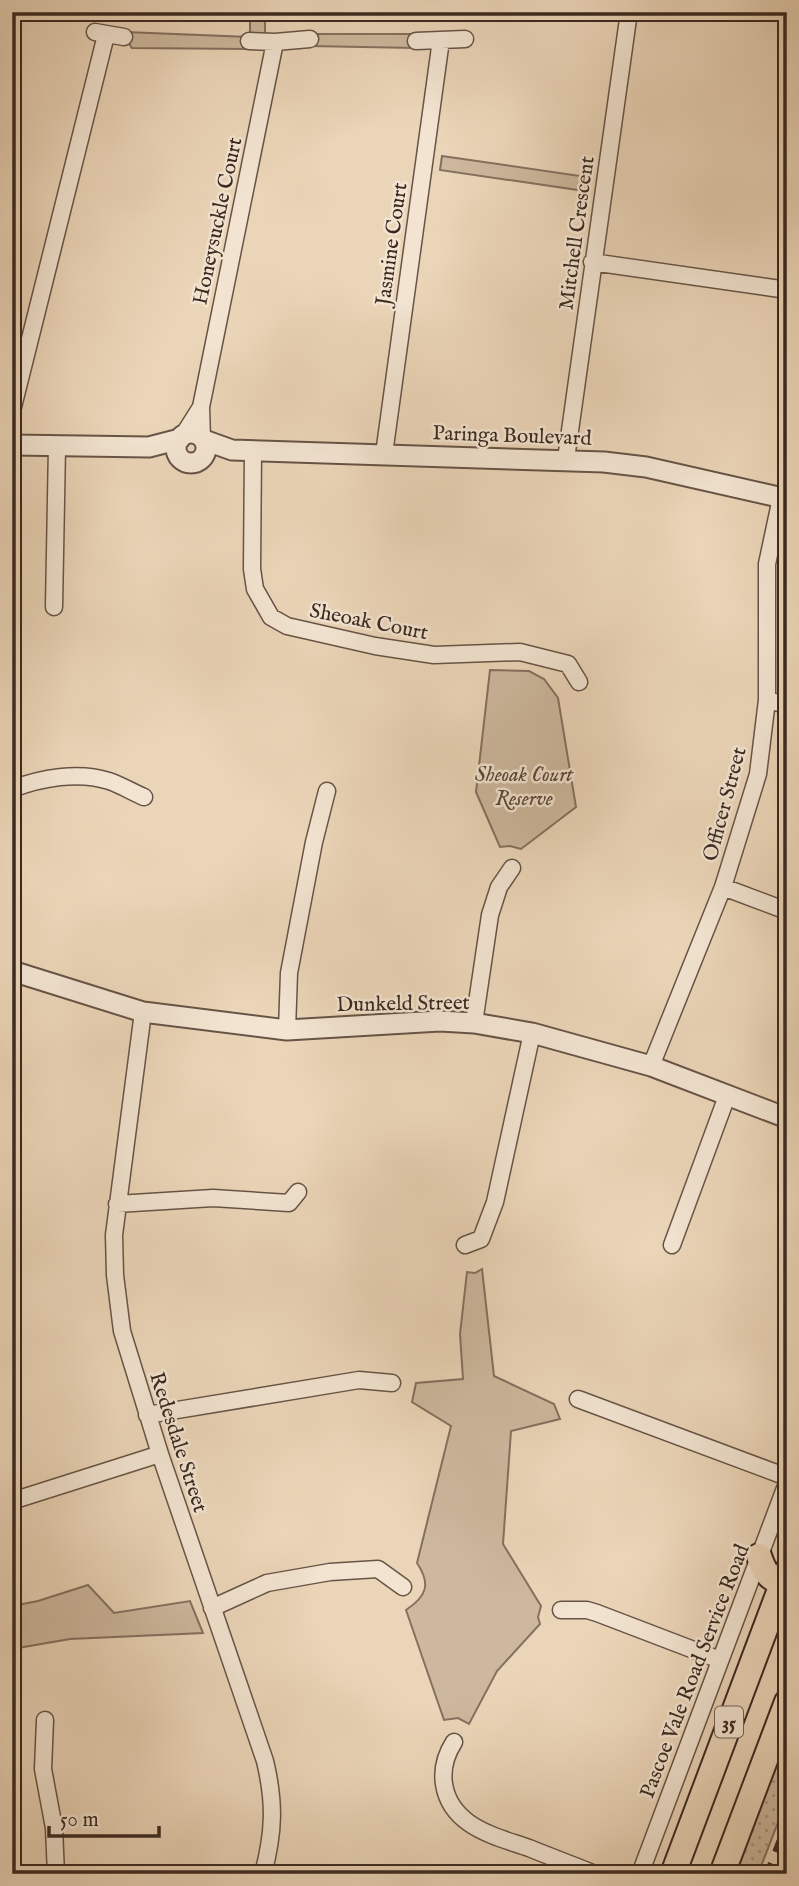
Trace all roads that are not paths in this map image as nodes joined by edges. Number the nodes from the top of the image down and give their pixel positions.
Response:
1 (629, 12) edge
2 (124, 37) dead end
3 (310, 39) dead end
4 (465, 39) dead end
5 (440, 40) junction
6 (248, 41) dead end
7 (416, 41) dead end
8 (275, 42) junction
9 (592, 262) junction
10 (787, 290) edge
11 (201, 407) junction
12 (12, 411) edge
13 (181, 438) junction
14 (12, 445) edge
15 (57, 446) junction
16 (203, 446) junction
17 (149, 447) junction
18 (253, 451) junction
19 (384, 454) junction
20 (180, 459) junction
21 (566, 459) junction
22 (784, 499) edge
23 (54, 610) dead end
24 (579, 682) dead end
25 (767, 699) junction
26 (787, 705) edge
27 (12, 789) edge
28 (327, 791) dead end
29 (144, 797) dead end
30 (512, 868) dead end
31 (723, 887) junction
32 (787, 911) edge
33 (12, 971) edge
34 (143, 1012) junction
35 (474, 1023) junction
36 (286, 1030) junction
37 (532, 1032) junction
38 (651, 1066) junction
39 (727, 1096) junction
40 (787, 1118) edge
41 (298, 1192) dead end
42 (117, 1204) junction
43 (465, 1245) dead end
44 (672, 1245) dead end
45 (392, 1383) dead end
46 (578, 1399) dead end
47 (147, 1415) junction
48 (160, 1454) junction
49 (787, 1477) edge
50 (787, 1483) edge
51 (12, 1501) edge
52 (759, 1556) junction
53 (785, 1579) edge
54 (403, 1587) dead end
55 (212, 1608) junction
56 (561, 1609) dead end
57 (720, 1660) junction
58 (787, 1702) edge
59 (45, 1720) dead end
60 (454, 1742) dead end
61 (56, 1874) edge
62 (263, 1874) edge
63 (594, 1874) edge
64 (640, 1874) edge
65 (673, 1874) edge
66 (722, 1874) edge

1 - 9 street, Mitchell Crescent
2 - 12 street
3 - 8 street
4 - 5 street
5 - 7 street
5 - 19 street, Jasmine Court
6 - 8 street
8 - 11 street, Honeysuckle Court
9 - 10 street
9 - 21 street, Mitchell Crescent
11 - 13 street, Honeysuckle Court
11 - 16 street, Honeysuckle Court
13 - 16 street
13 - 17 street
13 - 20 street
14 - 15 street
15 - 17 street
15 - 23 street
16 - 18 street, Paringa Boulevard
16 - 20 street
17 - 20 street
18 - 19 street, Paringa Boulevard
18 - 24 street, Sheoak Court
19 - 21 street, Paringa Boulevard
21 - 22 street, Paringa Boulevard
22 - 25 street, Officer Street
25 - 26 street
25 - 31 street, Officer Street
27 - 29 street
28 - 36 street
30 - 35 street
31 - 32 street
31 - 38 street, Officer Street
33 - 34 street, Dunkeld Street
34 - 36 street, Dunkeld Street
34 - 42 street, Redesdale Street
35 - 36 street, Dunkeld Street
35 - 37 street, Dunkeld Street
37 - 38 street, Dunkeld Street
37 - 43 street
38 - 39 street, Dunkeld Street
39 - 40 street, Dunkeld Street
39 - 44 street
41 - 42 street
42 - 47 street, Redesdale Street
45 - 47 street
46 - 49 street
47 - 48 street, Redesdale Street
48 - 51 street
48 - 55 street, Redesdale Street
50 - 52 street, Pascoe Vale Road Service Road
52 - 53 main road
52 - 57 street, Pascoe Vale Road Service Road
53 - 65 main road, 35
54 - 55 street
55 - 62 street, Redesdale Street
56 - 57 street
57 - 64 street, Pascoe Vale Road Service Road
58 - 66 main road, 35
59 - 61 street
60 - 63 street

